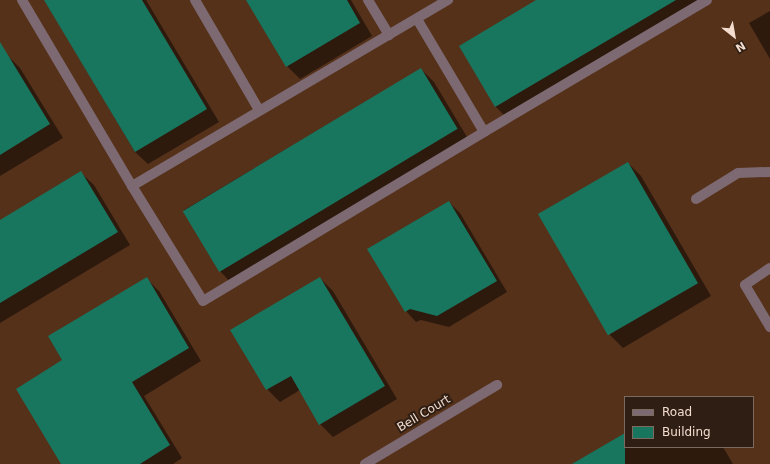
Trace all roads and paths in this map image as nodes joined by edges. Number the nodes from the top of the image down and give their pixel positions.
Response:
1 (22, 0) edge
2 (195, 0) edge
3 (368, 0) edge
4 (448, 0) edge
5 (707, 0) edge
6 (417, 19) junction
7 (389, 35) junction
8 (259, 110) junction
9 (484, 132) junction
10 (770, 172) edge
11 (132, 186) junction
12 (696, 199) dead end
13 (770, 268) edge
14 (770, 327) edge
15 (497, 386) dead end
16 (365, 464) edge

1 - 11 street
2 - 8 street
3 - 7 street
4 - 6 street
5 - 9 street
6 - 7 street
6 - 9 street
7 - 8 street
8 - 11 street
9 - 11 street
10 - 12 street
13 - 14 street
15 - 16 street, Bell Court

